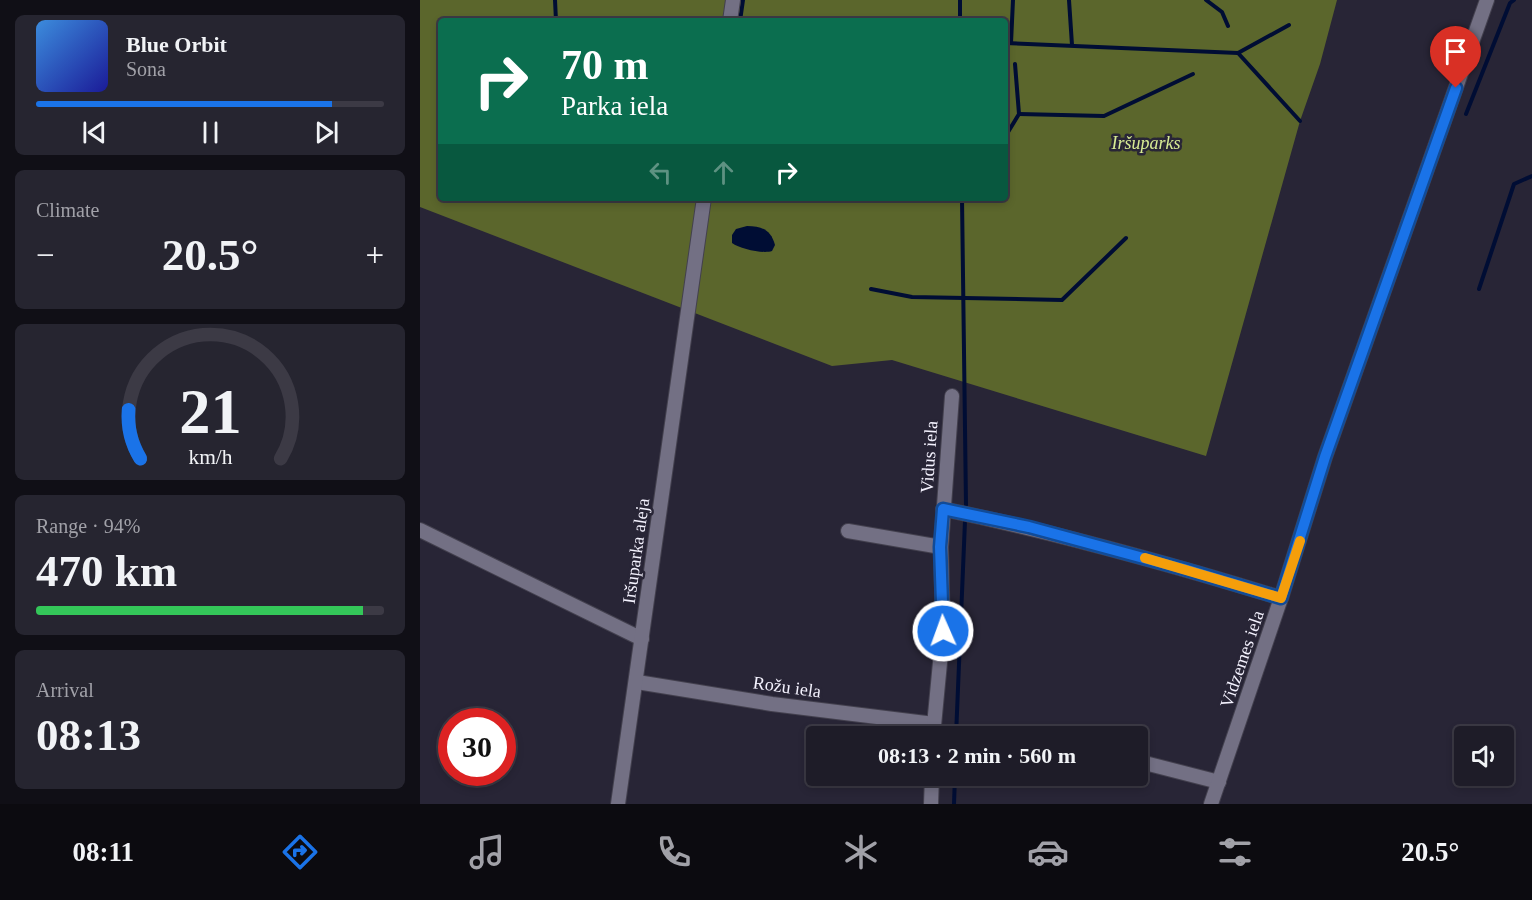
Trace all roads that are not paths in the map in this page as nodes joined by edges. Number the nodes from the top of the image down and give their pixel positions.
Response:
1 (733, 0) edge
2 (1487, 0) edge
3 (730, 18) edge
4 (704, 201) edge
5 (952, 396) dead end
6 (943, 509) junction
7 (420, 531) edge
8 (848, 531) dead end
9 (940, 547) junction
10 (1281, 598) junction
11 (642, 639) junction
12 (636, 682) junction
13 (909, 726) edge
14 (934, 726) edge
15 (1148, 764) edge
16 (1219, 782) junction
17 (932, 786) edge
18 (618, 804) edge
19 (931, 804) edge
20 (1211, 804) edge

1 - 3 street
2 - 10 street, Vidzemes iela
4 - 11 street, Iršuparka aleja
5 - 6 street, Vidus iela
6 - 9 street, Vidus iela
6 - 10 street
7 - 11 street
8 - 9 street
9 - 14 street, Vidus iela
10 - 16 street, Vidzemes iela
11 - 12 street, Iršuparka aleja
12 - 13 street, Rožu iela
12 - 18 street, Iršuparka aleja
15 - 16 street
16 - 20 street, Vidzemes iela
17 - 19 street

